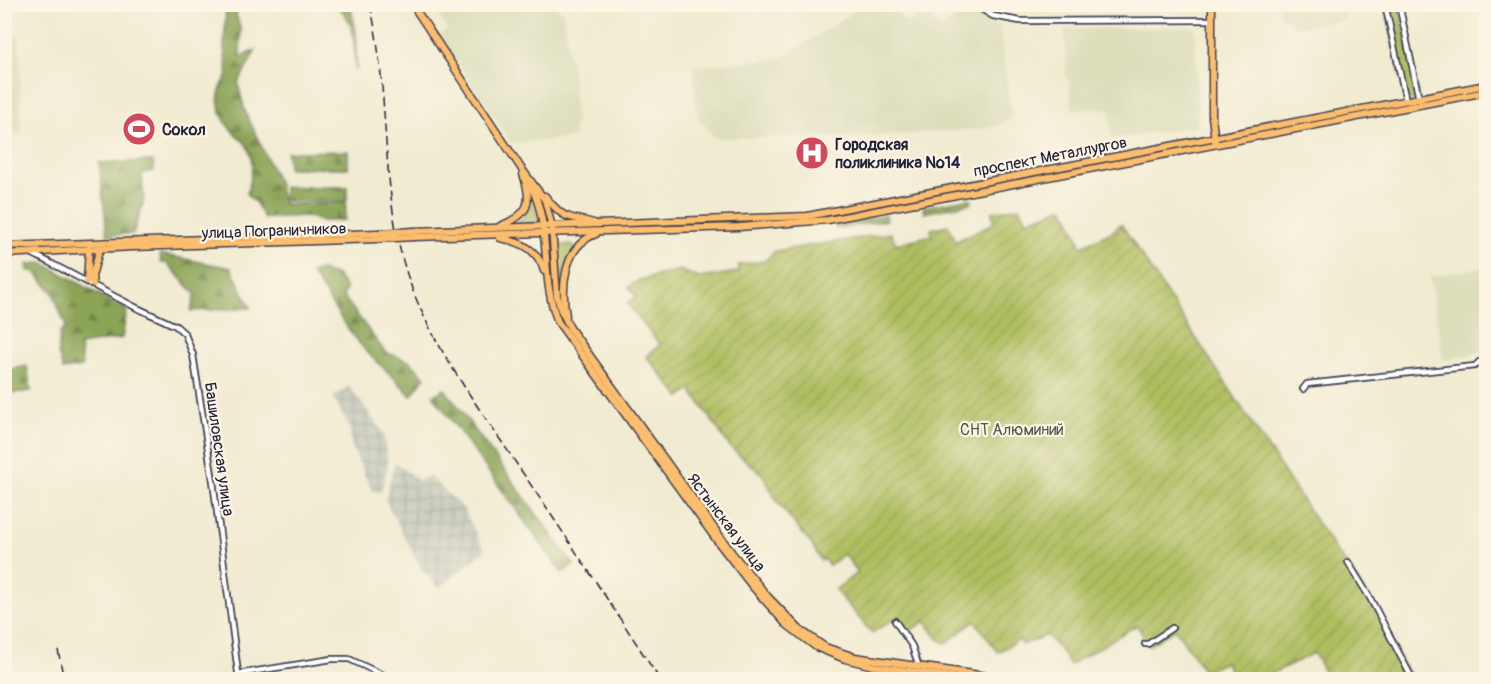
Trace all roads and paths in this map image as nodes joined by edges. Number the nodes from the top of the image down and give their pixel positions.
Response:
1 (412, 4) edge
2 (973, 4) edge
3 (1212, 4) edge
4 (1385, 4) edge
5 (1399, 4) edge
6 (1212, 20) junction
7 (1486, 85) edge
8 (1486, 92) edge
9 (1419, 102) junction
10 (1407, 104) junction
11 (1215, 141) junction
12 (521, 168) junction
13 (493, 228) junction
14 (603, 228) junction
15 (544, 230) junction
16 (552, 230) junction
17 (414, 234) junction
18 (488, 235) junction
19 (4, 246) edge
20 (100, 246) junction
21 (89, 247) junction
22 (32, 253) junction
23 (4, 254) edge
24 (87, 281) junction
25 (547, 284) junction
26 (93, 285) junction
27 (570, 328) junction
28 (1486, 361) edge
29 (1303, 389) dead end
30 (1348, 562) dead end
31 (895, 621) dead end
32 (1172, 628) dead end
33 (1145, 644) dead end
34 (919, 667) junction
35 (238, 677) edge
36 (394, 680) edge
37 (973, 680) edge
38 (1014, 680) edge
39 (1413, 680) edge

1 - 12 main road
2 - 6 street
3 - 6 main road
4 - 10 street
5 - 9 street
6 - 11 main road
7 - 9 main road, проспект Металлургов
8 - 9 main road, проспект Металлургов
9 - 10 main road, проспект Металлургов
10 - 11 main road, проспект Металлургов
11 - 14 main road, проспект Металлургов
12 - 13 main road
12 - 14 main road
12 - 15 main road, Ястынская улица
12 - 16 main road, Ястынская улица
13 - 15 main road, улица Пограничников
13 - 17 main road, улица Пограничников
14 - 16 main road, проспект Металлургов
14 - 27 main road
15 - 16 main road, проспект Металлургов
15 - 18 main road, улица Пограничников
15 - 25 main road, Ястынская улица
16 - 27 main road, Ястынская улица
17 - 18 main road, улица Пограничников
17 - 20 main road, улица Пограничников, bridge
18 - 25 main road
19 - 21 main road, улица Пограничников
20 - 21 main road, улица Пограничников
20 - 26 main road
21 - 22 main road, улица Пограничников
21 - 24 main road
22 - 23 main road, улица Пограничников
22 - 24 street, Башиловская улица
24 - 26 street, Башиловская улица
25 - 37 main road, Ястынская улица
26 - 35 street, Башиловская улица
27 - 34 main road, Ястынская улица
28 - 29 street
30 - 39 street
31 - 34 street
32 - 33 street
34 - 38 main road, Ястынская улица
35 - 36 street

